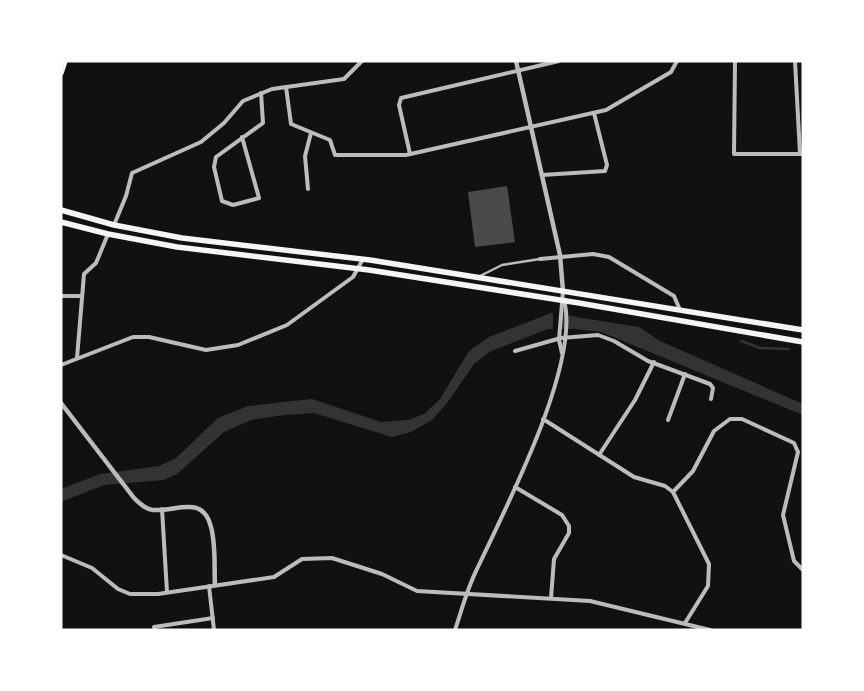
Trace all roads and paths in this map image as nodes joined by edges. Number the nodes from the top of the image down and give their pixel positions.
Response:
1 (65, 61) edge
2 (362, 61) edge
3 (516, 61) edge
4 (559, 61) edge
5 (677, 61) edge
6 (735, 61) edge
7 (795, 61) edge
8 (518, 70) junction
9 (61, 73) edge
10 (286, 87) junction
11 (261, 93) junction
12 (394, 97) dead end
13 (400, 100) junction
14 (594, 113) junction
15 (531, 127) junction
16 (311, 133) junction
17 (242, 137) junction
18 (410, 154) junction
19 (801, 154) edge
20 (542, 175) junction
21 (308, 189) dead end
22 (61, 210) edge
23 (61, 222) edge
24 (114, 224) junction
25 (108, 234) junction
26 (560, 256) junction
27 (363, 259) junction
28 (540, 259) joint
29 (359, 269) junction
30 (478, 277) junction
31 (563, 291) junction
32 (61, 296) edge
33 (81, 296) junction
34 (563, 301) junction
35 (680, 310) junction
36 (803, 330) edge
37 (559, 337) junction
38 (565, 337) junction
39 (803, 342) edge
40 (515, 351) dead end
41 (78, 358) junction
42 (562, 359) junction
43 (654, 362) junction
44 (61, 365) edge
45 (685, 374) junction
46 (711, 399) dead end
47 (61, 402) edge
48 (543, 420) junction
49 (668, 420) dead end
50 (599, 455) junction
51 (515, 487) junction
52 (673, 492) junction
53 (162, 509) junction
54 (61, 555) edge
55 (802, 569) edge
56 (215, 585) junction
57 (209, 586) junction
58 (167, 592) junction
59 (467, 592) junction
60 (551, 598) junction
61 (213, 618) junction
62 (685, 623) junction
63 (155, 630) edge
64 (214, 630) edge
65 (455, 630) edge
66 (710, 630) edge

1 - 9 highway
2 - 10 street
3 - 8 street
4 - 8 street
5 - 14 street
6 - 19 street
7 - 19 street
8 - 13 street
8 - 15 street
10 - 11 street
10 - 16 street
11 - 17 street
11 - 24 street
12 - 13 street
13 - 18 street
14 - 15 street
14 - 20 street
15 - 18 street
15 - 20 street
16 - 18 street
16 - 21 street
17 - 17 street
20 - 26 street
22 - 24 highway
23 - 25 highway
24 - 27 highway
25 - 29 highway
25 - 33 street
26 - 28 street
26 - 31 street
26 - 35 street
27 - 29 street
27 - 30 highway
28 - 30 street
29 - 34 highway
29 - 41 street
30 - 31 highway
31 - 34 street
31 - 35 highway
32 - 33 street
33 - 41 street
34 - 37 street
34 - 38 street
34 - 39 highway
35 - 36 highway
37 - 38 street
37 - 40 street
37 - 42 street
38 - 42 street
38 - 43 street
41 - 44 street
42 - 48 street
43 - 45 street
43 - 50 street
45 - 46 street
45 - 49 street
47 - 53 street
48 - 50 street
48 - 51 street
50 - 52 street
51 - 59 street
51 - 60 street
52 - 55 street
52 - 62 street
53 - 56 street
53 - 58 street
54 - 58 street
56 - 57 street
56 - 59 street
57 - 58 street
57 - 61 street
59 - 60 street
59 - 65 street
60 - 62 street
61 - 63 street
61 - 64 street
62 - 66 street

